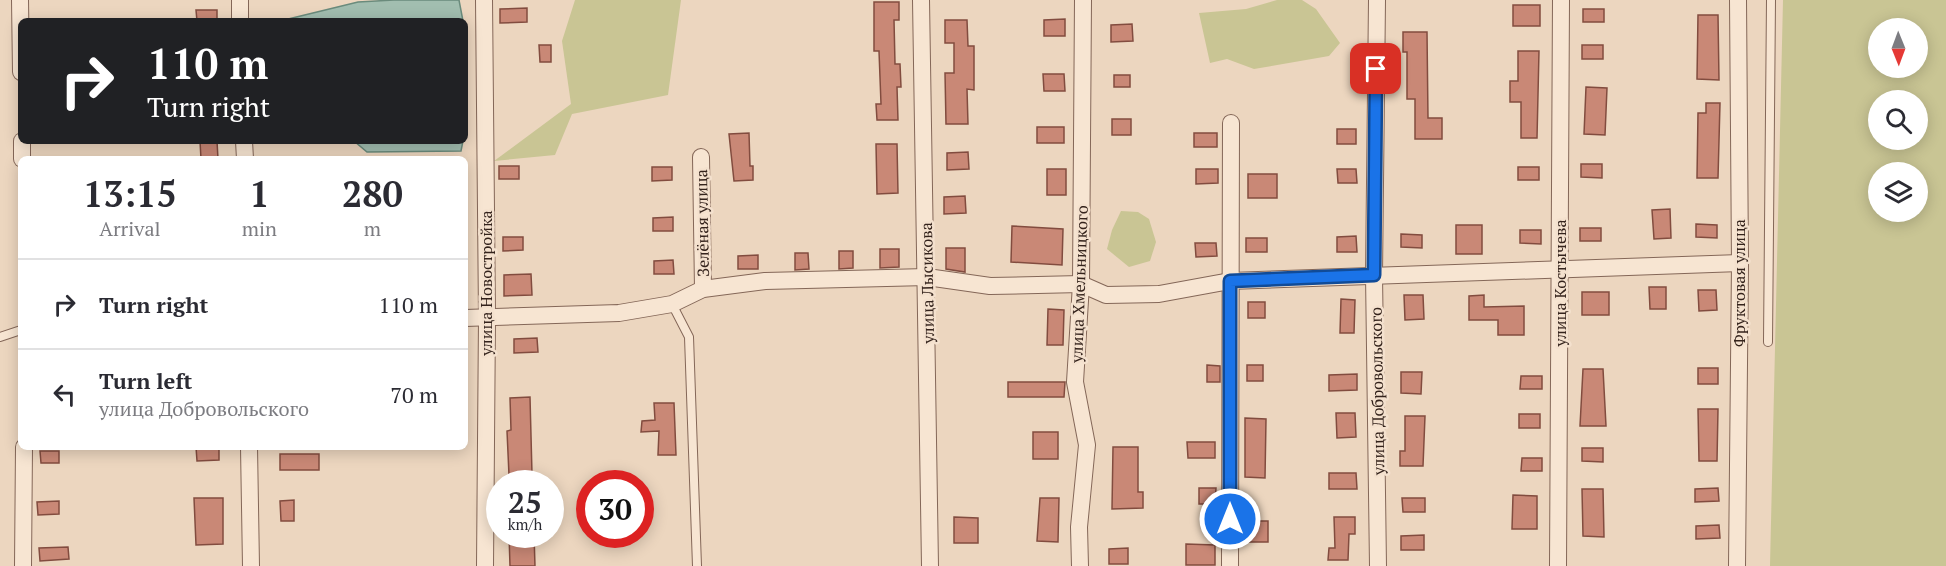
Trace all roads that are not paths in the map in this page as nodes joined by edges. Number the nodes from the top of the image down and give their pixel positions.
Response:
1 (20, 0) edge
2 (240, 0) edge
3 (483, 0) edge
4 (921, 0) edge
5 (1083, 0) edge
6 (1377, 0) edge
7 (1561, 0) edge
8 (1738, 0) edge
9 (1771, 0) edge
10 (20, 18) edge
11 (240, 18) edge
12 (1231, 123) dead end
13 (701, 157) dead end
14 (1740, 262) junction
15 (1561, 267) junction
16 (1374, 275) junction
17 (927, 276) junction
18 (1230, 281) junction
19 (1081, 284) junction
20 (703, 289) junction
21 (672, 304) junction
22 (487, 317) junction
23 (468, 318) edge
24 (18, 331) edge
25 (0, 337) edge
26 (1768, 342) dead end
27 (24, 450) edge
28 (249, 450) edge
29 (23, 566) edge
30 (251, 566) edge
31 (485, 566) edge
32 (698, 566) edge
33 (930, 566) edge
34 (1080, 566) edge
35 (1230, 566) edge
36 (1378, 566) edge
37 (1558, 566) edge
38 (1737, 566) edge

1 - 10 street
2 - 11 street
3 - 22 street, улица Новостройка
4 - 17 street, улица Лысикова
5 - 19 street, улица Хмельницкого
6 - 16 street, улица Добровольского
7 - 15 street, улица Костычева
8 - 14 street, Фруктовая улица
9 - 26 lane
12 - 18 street
13 - 20 street, Зелёная улица
14 - 15 street
14 - 38 street, Фруктовая улица
15 - 16 street
15 - 37 street, улица Костычева
16 - 18 street
16 - 36 street, улица Добровольского
17 - 19 street
17 - 20 street
17 - 33 street, улица Лысикова
18 - 19 street
18 - 35 street
19 - 34 street, улица Хмельницкого
20 - 21 street
21 - 22 street
21 - 32 lane
22 - 23 street
22 - 31 street, улица Новостройка
24 - 25 lane
27 - 29 street
28 - 30 street

